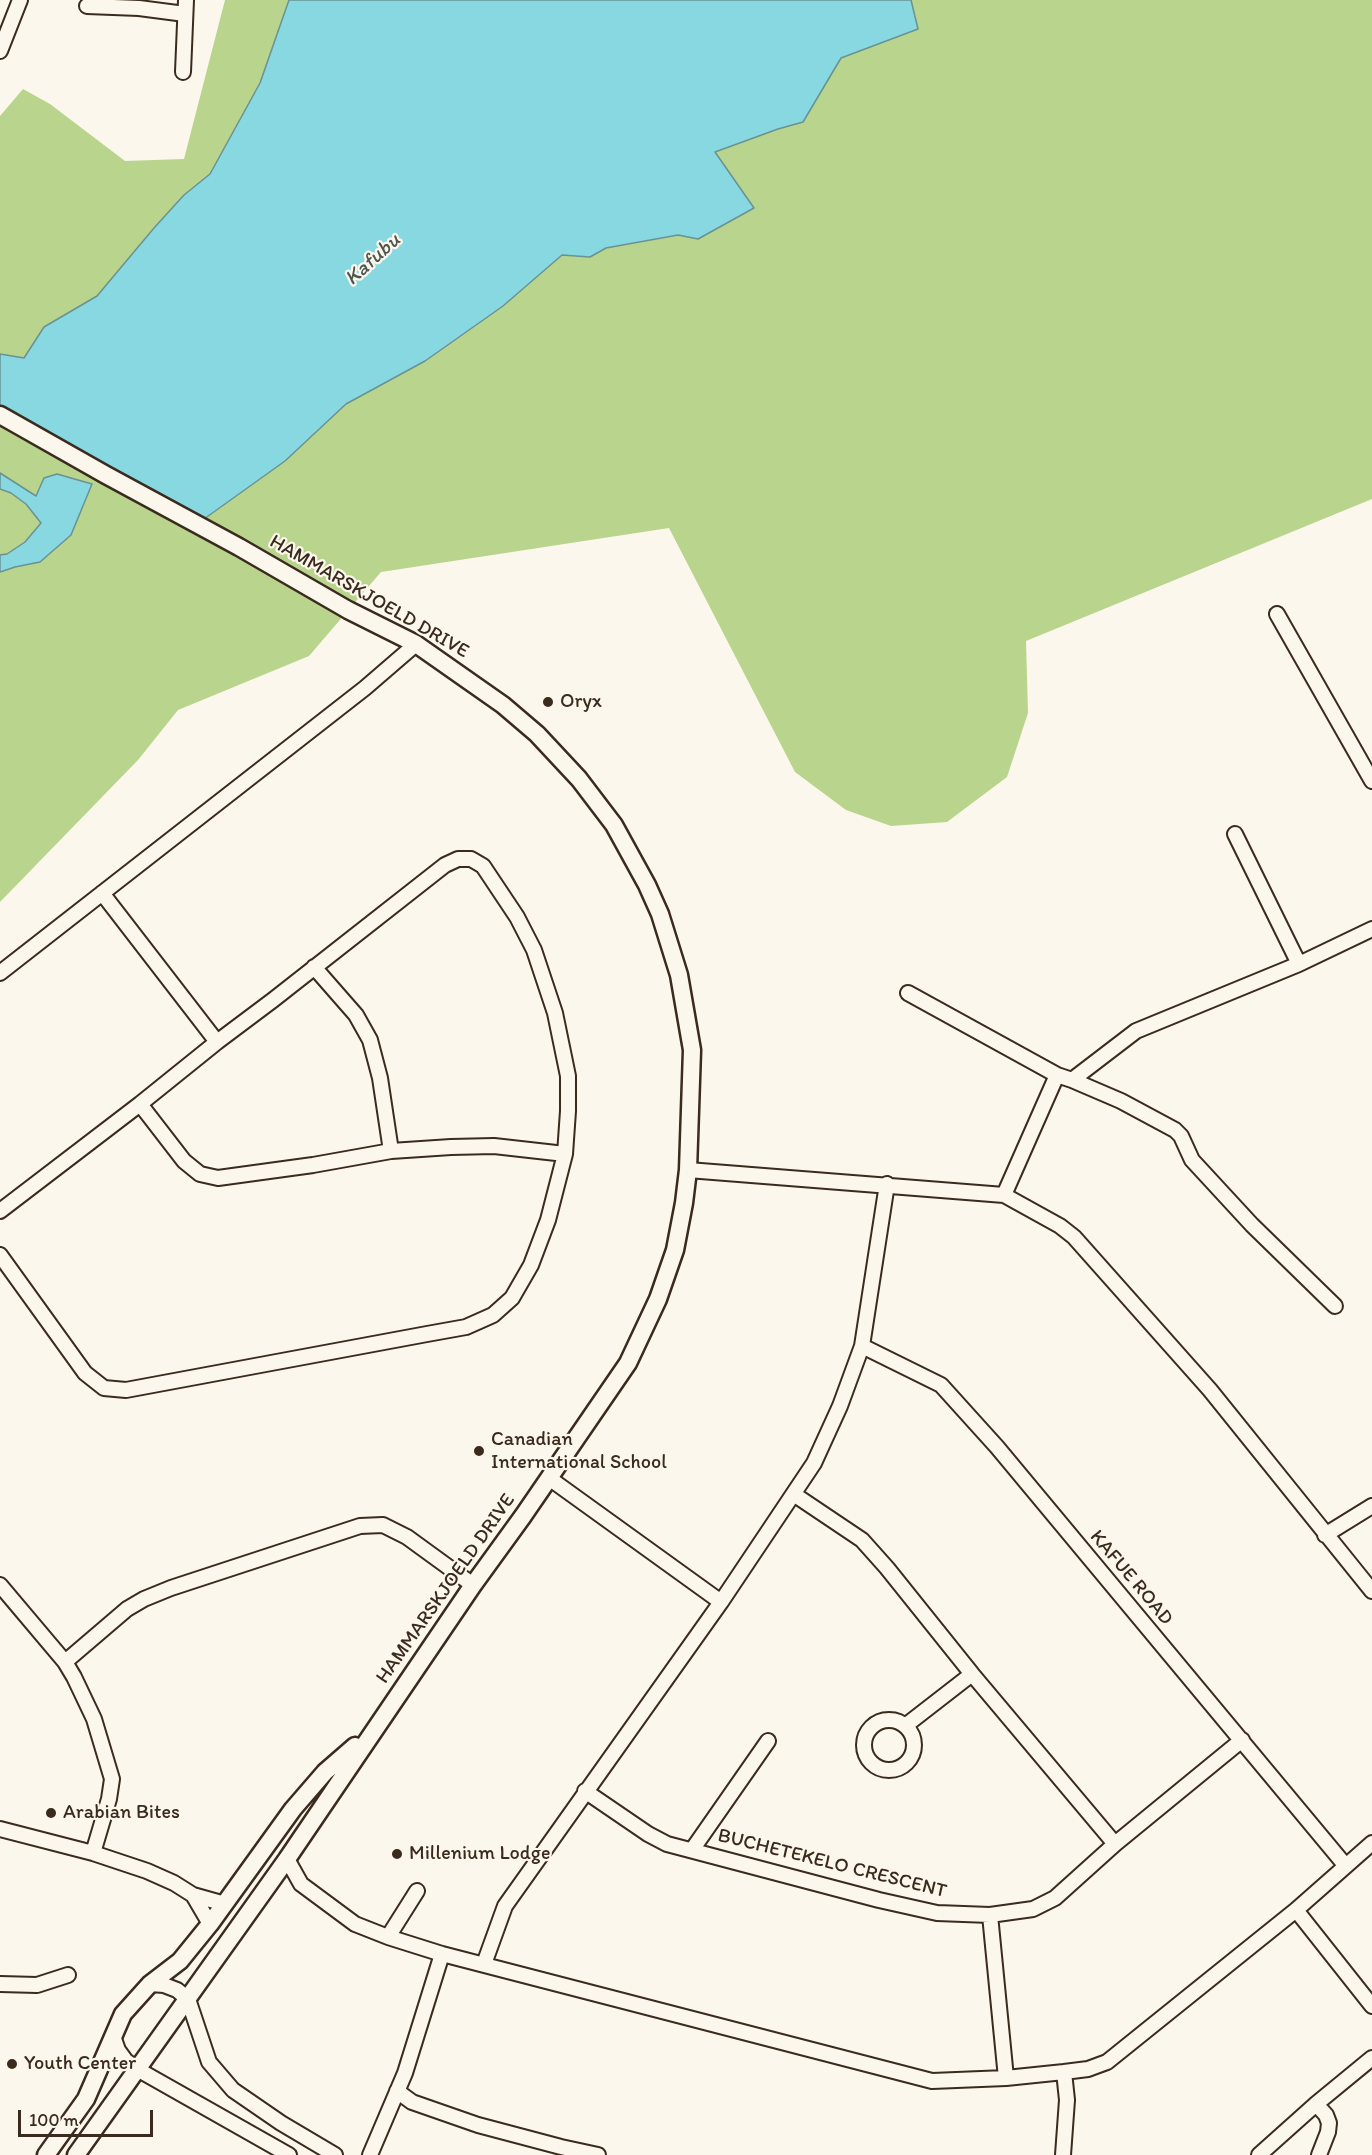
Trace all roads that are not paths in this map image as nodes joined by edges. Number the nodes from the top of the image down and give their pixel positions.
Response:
1 (20, 0) edge
2 (87, 6) dead end
3 (185, 7) edge
4 (0, 51) edge
5 (183, 72) dead end
6 (0, 415) edge
7 (1277, 614) dead end
8 (416, 644) junction
9 (1372, 781) edge
10 (1235, 834) dead end
11 (102, 893) junction
12 (1372, 929) edge
13 (1299, 964) junction
14 (314, 968) junction
15 (0, 973) edge
16 (908, 993) dead end
17 (217, 1042) junction
18 (1057, 1075) junction
19 (1072, 1080) junction
20 (140, 1104) junction
21 (391, 1151) junction
22 (565, 1154) junction
23 (688, 1170) junction
24 (887, 1184) junction
25 (1004, 1195) junction
26 (0, 1211) edge
27 (0, 1256) edge
28 (1335, 1306) dead end
29 (862, 1346) junction
30 (549, 1478) junction
31 (795, 1495) junction
32 (1372, 1506) edge
33 (1325, 1535) junction
34 (0, 1585) edge
35 (473, 1585) junction
36 (1372, 1591) edge
37 (721, 1602) junction
38 (65, 1662) junction
39 (972, 1674) junction
40 (905, 1726) dead end
41 (372, 1731) junction
42 (1242, 1740) junction
43 (768, 1741) dead end
44 (585, 1791) junction
45 (282, 1824) junction
46 (0, 1829) edge
47 (303, 1835) junction
48 (1372, 1843) edge
49 (1115, 1844) junction
50 (692, 1850) junction
51 (93, 1853) junction
52 (287, 1859) junction
53 (1345, 1865) junction
54 (273, 1878) junction
55 (302, 1884) junction
56 (417, 1891) dead end
57 (192, 1895) junction
58 (225, 1904) junction
59 (1296, 1911) junction
60 (990, 1915) junction
61 (210, 1924) junction
62 (388, 1937) junction
63 (442, 1954) junction
64 (484, 1964) junction
65 (68, 1976) dead end
66 (0, 1984) edge
67 (150, 1984) junction
68 (188, 1999) junction
69 (1372, 2006) edge
70 (113, 2036) junction
71 (1372, 2058) edge
72 (138, 2069) junction
73 (1064, 2072) junction
74 (1006, 2078) junction
75 (397, 2091) junction
76 (1316, 2104) junction
77 (560, 2151) edge
78 (46, 2155) edge
79 (76, 2155) edge
80 (289, 2155) edge
81 (335, 2155) edge
82 (370, 2155) edge
83 (598, 2155) edge
84 (1063, 2155) edge
85 (1259, 2155) edge
86 (1319, 2155) edge

1 - 4 street
2 - 3 street
3 - 5 street
6 - 8 main road, HAMMARSKJOELD DRIVE
7 - 9 street
8 - 11 street
8 - 23 main road, HAMMARSKJOELD DRIVE
10 - 13 street
11 - 15 street
11 - 17 street
12 - 13 street
13 - 19 street
14 - 17 street
14 - 21 street
14 - 22 street
16 - 18 street
17 - 20 street
18 - 19 street
18 - 25 street
19 - 28 street
20 - 21 street
20 - 26 street
21 - 22 street
22 - 27 street
23 - 24 street
23 - 30 main road, HAMMARSKJOELD DRIVE
24 - 25 street
24 - 29 street
25 - 33 street
29 - 31 street
29 - 42 street, KAFUE ROAD
30 - 35 main road, HAMMARSKJOELD DRIVE
30 - 37 street
31 - 37 street
31 - 39 street
32 - 33 street
33 - 36 street
34 - 38 street
35 - 38 street
35 - 41 main road, HAMMARSKJOELD DRIVE
37 - 44 street
38 - 51 street
39 - 40 street
39 - 49 street
41 - 45 main road, HAMMARSKJOELD DRIVE
41 - 47 main road, HAMMARSKJOELD DRIVE
42 - 49 street, BUCHETEKELO CRESCENT
42 - 53 street, KAFUE ROAD
43 - 50 street
44 - 50 street, BUCHETEKELO CRESCENT
44 - 64 street
45 - 47 main road
45 - 58 main road, HAMMARSKJOELD DRIVE
46 - 51 street
47 - 52 main road, HAMMARSKJOELD DRIVE
48 - 53 street
49 - 60 street, BUCHETEKELO CRESCENT
50 - 60 street, BUCHETEKELO CRESCENT
51 - 57 street
52 - 54 main road, HAMMARSKJOELD DRIVE
52 - 55 street
53 - 59 street
54 - 55 street
54 - 68 main road, HAMMARSKJOELD DRIVE
55 - 62 street
56 - 62 street
57 - 58 street
57 - 61 street
58 - 61 main road, HAMMARSKJOELD DRIVE
59 - 69 street
59 - 73 street
60 - 74 street
61 - 67 main road, HAMMARSKJOELD DRIVE
62 - 63 street
63 - 64 street
63 - 75 street
64 - 74 street
65 - 66 street
67 - 68 street
67 - 70 main road, HAMMARSKJOELD DRIVE
68 - 72 main road, HAMMARSKJOELD DRIVE
68 - 81 street
70 - 72 street
70 - 78 main road, HAMMARSKJOELD DRIVE
71 - 76 street
72 - 79 main road, HAMMARSKJOELD DRIVE
72 - 80 street
73 - 74 street
73 - 84 street
75 - 77 street
75 - 82 street
76 - 85 street
76 - 86 street
77 - 83 street

